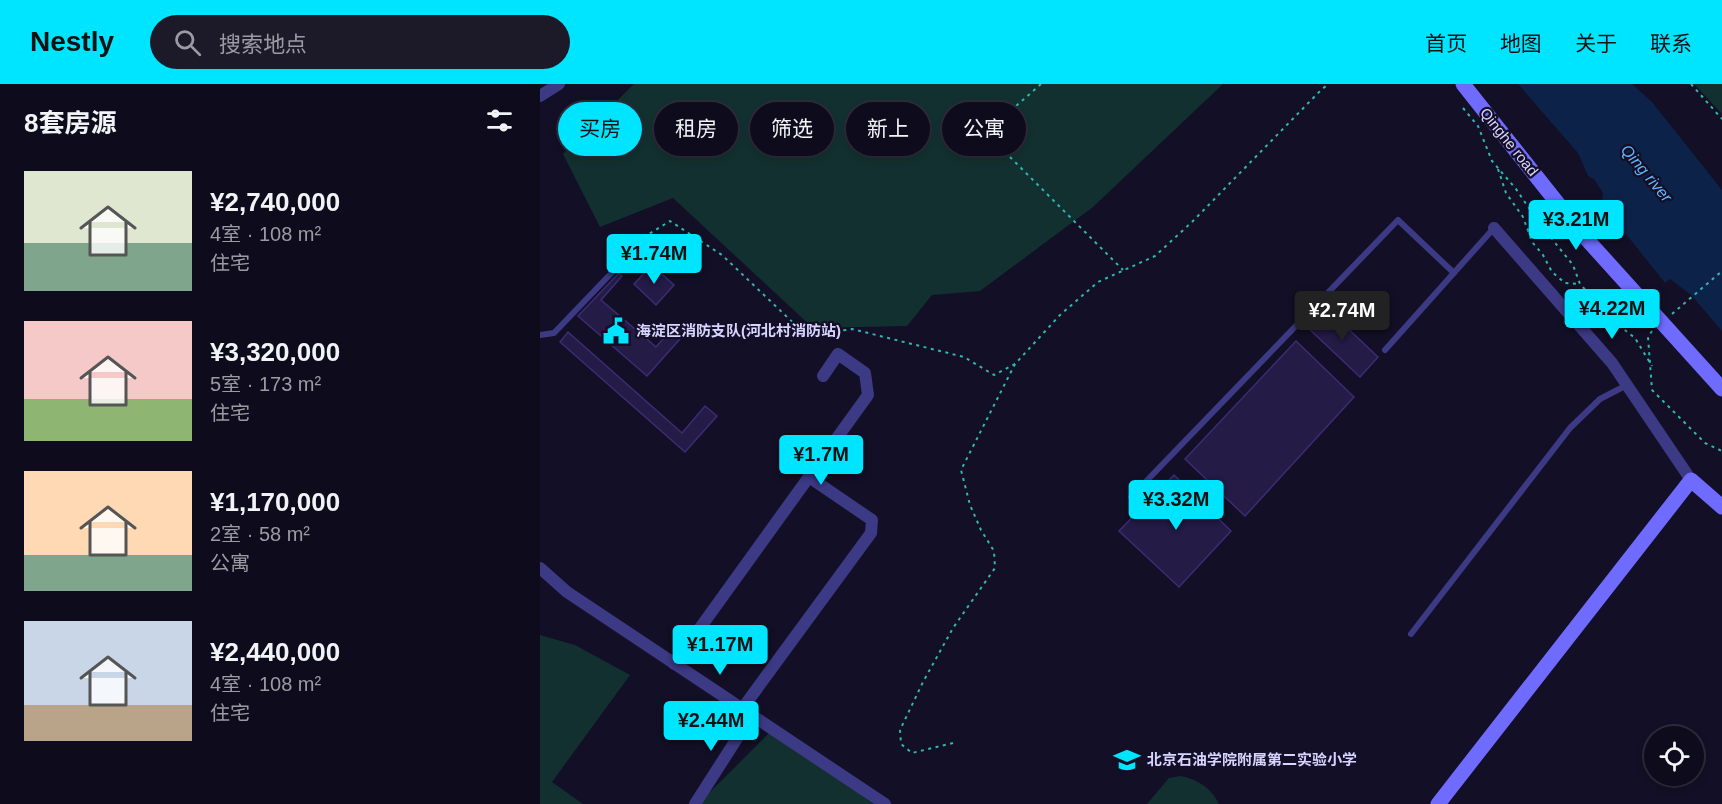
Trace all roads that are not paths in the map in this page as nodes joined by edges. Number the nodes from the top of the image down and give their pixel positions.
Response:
1 (559, 84) edge
2 (1463, 84) edge
3 (540, 96) edge
4 (1494, 228) joint
5 (623, 261) road end
6 (1454, 273) junction
7 (540, 335) edge
8 (1385, 350) dead end
9 (823, 376) dead end
10 (1627, 386) junction
11 (1722, 389) edge
12 (809, 477) junction
13 (1691, 480) junction
14 (1131, 497) dead end
15 (1722, 507) edge
16 (540, 568) edge
17 (1411, 634) dead end
18 (674, 664) junction
19 (747, 712) junction
20 (695, 804) edge
21 (885, 804) edge
22 (1438, 804) edge

1 - 3 street
2 - 11 street, Qinghe road
4 - 6 lane
4 - 10 street
5 - 7 lane
6 - 8 lane
6 - 14 lane
9 - 12 street
10 - 13 street
10 - 17 lane
12 - 18 street
12 - 19 street
13 - 15 street
13 - 22 street
16 - 18 street
18 - 19 street
19 - 20 street
19 - 21 street

